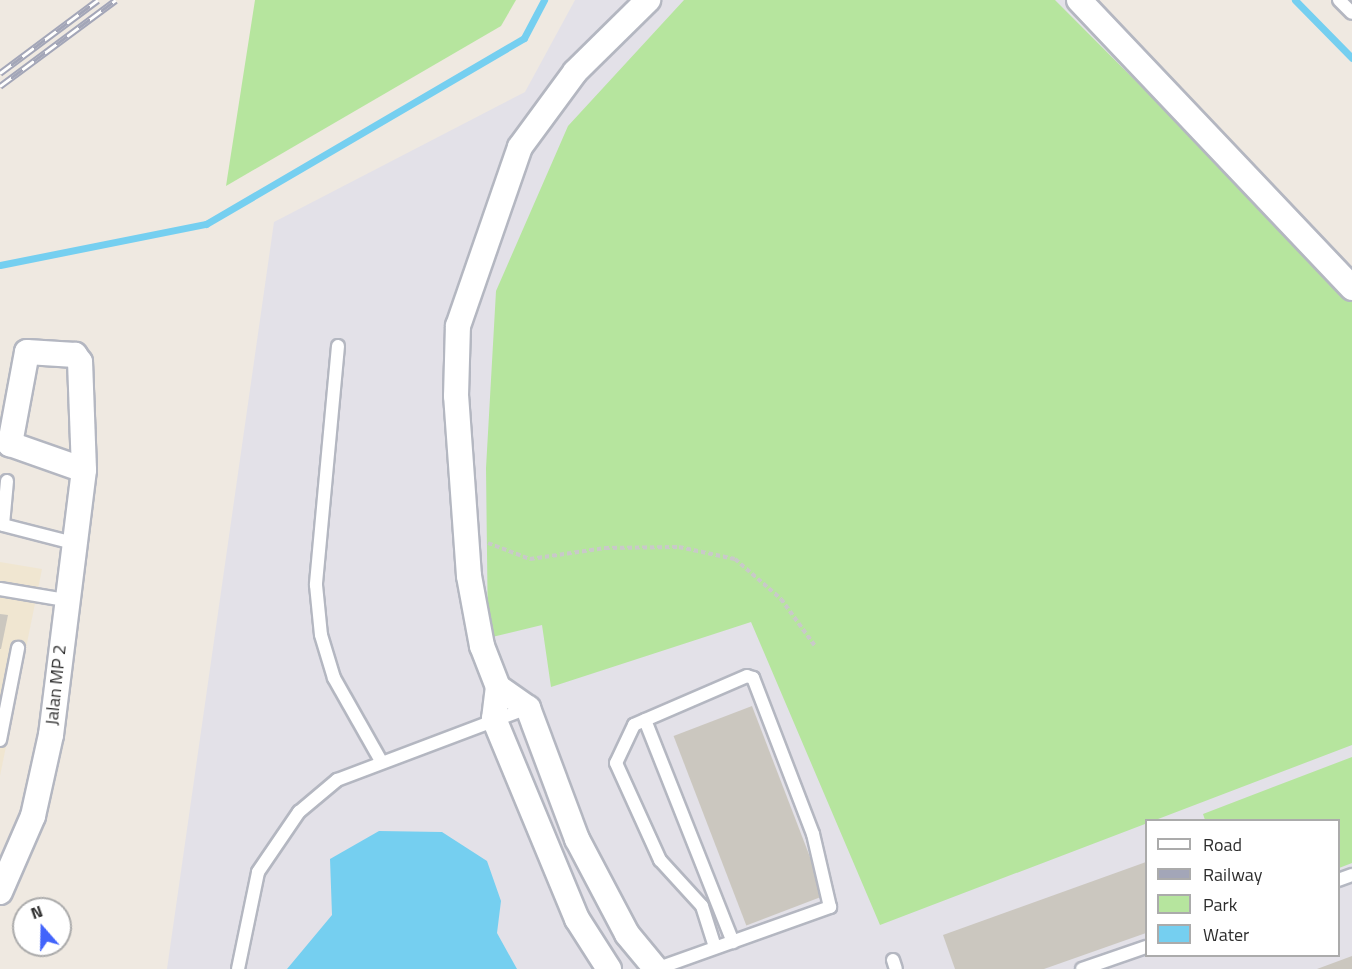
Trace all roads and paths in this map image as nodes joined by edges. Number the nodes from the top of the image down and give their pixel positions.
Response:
1 (648, 0) edge
2 (1079, 0) edge
3 (1339, 0) edge
4 (1352, 13) edge
5 (1352, 288) edge
6 (338, 346) dead end
7 (84, 470) junction
8 (7, 482) dead end
9 (466, 533) junction
10 (73, 543) junction
11 (0, 589) edge
12 (65, 600) junction
13 (815, 646) dead end
14 (18, 648) dead end
15 (498, 687) junction
16 (528, 708) junction
17 (494, 719) junction
18 (645, 720) junction
19 (0, 740) edge
20 (381, 761) junction
21 (0, 892) edge
22 (733, 942) junction
23 (716, 947) junction
24 (1145, 947) edge
25 (238, 969) edge
26 (609, 969) edge
27 (656, 969) edge
28 (1082, 969) edge

1 - 9 street
2 - 5 street
3 - 4 lane
6 - 20 lane
7 - 7 street, Jalan MP 2
7 - 10 street, Jalan MP 2
8 - 10 lane
9 - 13 path
9 - 15 street
10 - 12 street, Jalan MP 2
11 - 12 lane
12 - 21 street, Jalan MP 2
14 - 19 lane
15 - 16 street
15 - 17 street
16 - 17 lane
16 - 27 street
17 - 20 lane
17 - 26 street
18 - 22 lane
18 - 22 lane
18 - 23 lane
20 - 25 lane
22 - 23 lane
23 - 27 lane
24 - 28 lane

